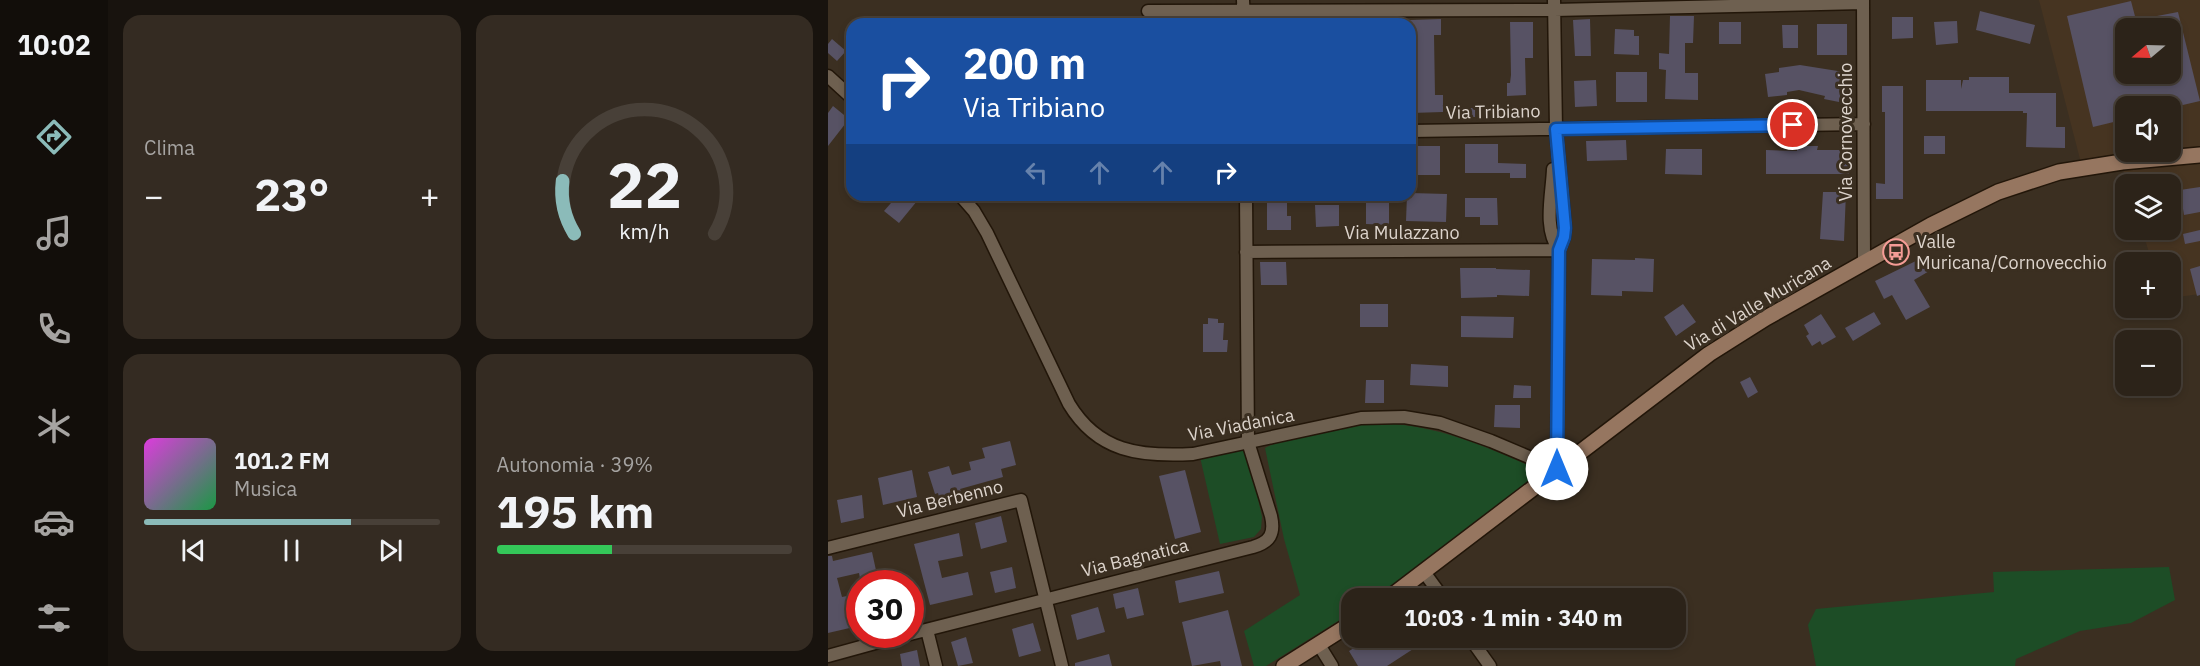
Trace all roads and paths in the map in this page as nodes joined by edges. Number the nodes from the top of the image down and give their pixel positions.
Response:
1 (1863, 1) edge
2 (1243, 5) edge
3 (1554, 5) edge
4 (1148, 11) dead end
5 (828, 76) edge
6 (846, 92) edge
7 (1864, 124) junction
8 (1556, 129) junction
9 (1416, 131) edge
10 (2200, 155) edge
11 (965, 201) edge
12 (1246, 201) edge
13 (1559, 250) junction
14 (1246, 252) junction
15 (1863, 263) junction
16 (1248, 442) junction
17 (1557, 469) junction
18 (828, 548) edge
19 (1424, 572) junction
20 (1402, 588) edge
21 (1436, 588) edge
22 (1044, 599) junction
23 (927, 630) junction
24 (1341, 630) edge
25 (924, 631) edge
26 (1318, 645) junction
27 (857, 648) edge
28 (1477, 648) edge
29 (828, 656) edge
30 (936, 666) edge
31 (1062, 666) edge
32 (1284, 666) edge
33 (1332, 666) edge
34 (1490, 666) edge

1 - 3 street
1 - 7 street, Via Cornovecchio
2 - 3 street
2 - 4 street
3 - 8 street
5 - 6 street
7 - 8 street, Via Tribiano
7 - 15 street, Via Cornovecchio
8 - 9 street, Via Tribiano
8 - 13 street
10 - 15 street, Via di Valle Muricana
11 - 16 street, Via Viadanica
12 - 14 street
13 - 14 street, Via Mulazzano
13 - 17 street
14 - 16 street
15 - 17 street, Via di Valle Muricana
16 - 17 street, Via Viadanica
16 - 22 street, Via Bagnatica
17 - 19 street, Via di Valle Muricana
18 - 22 street, Via Berbenno
19 - 20 street, Via di Valle Muricana
19 - 21 street
22 - 23 street, Via Bagnatica
22 - 31 street, Via Berbenno
23 - 25 street, Via Bagnatica
23 - 30 street
24 - 26 street
26 - 32 street
26 - 33 street
27 - 29 street, Via Bagnatica
28 - 34 street

